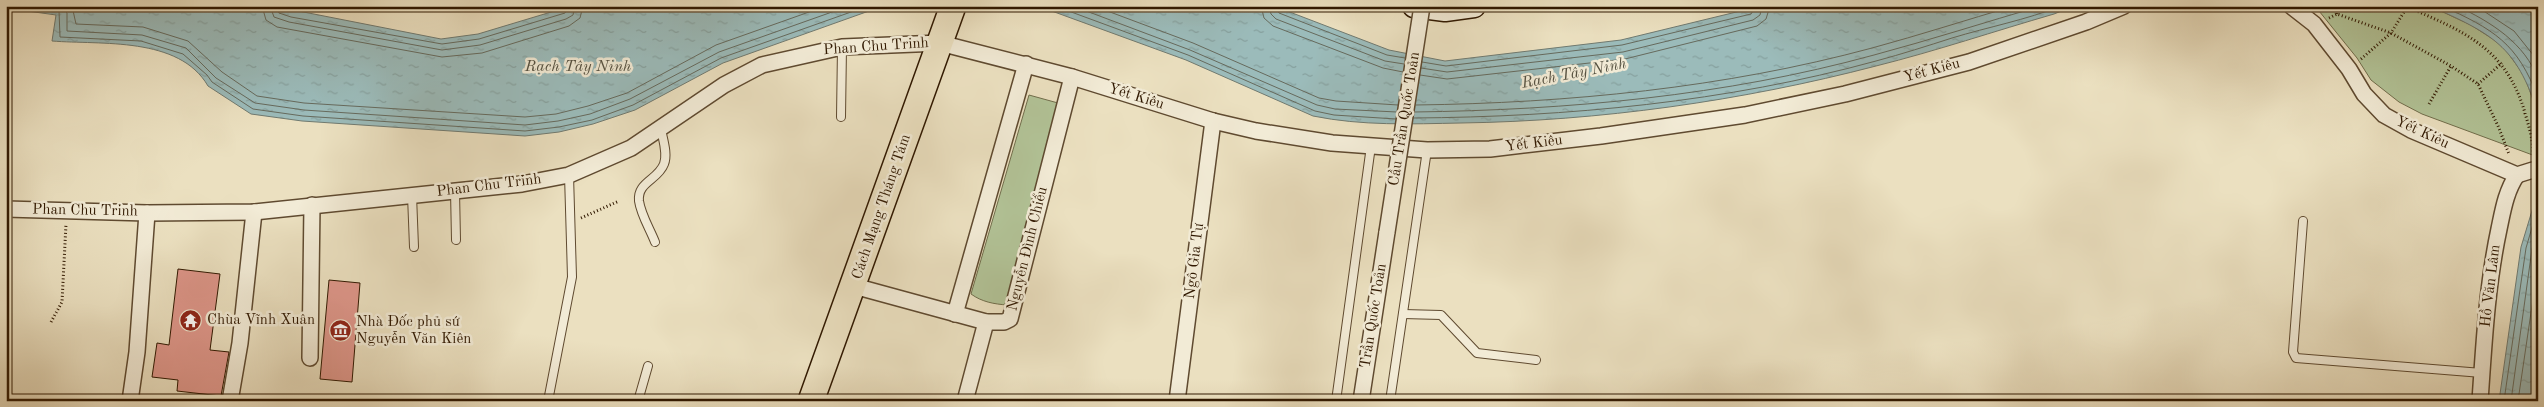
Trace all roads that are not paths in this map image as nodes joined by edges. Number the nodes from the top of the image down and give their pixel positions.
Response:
1 (1414, 6) edge
2 (1422, 6) edge
3 (1474, 6) edge
4 (2124, 6) edge
5 (2291, 6) edge
6 (952, 9) edge
7 (940, 43) junction
8 (842, 47) junction
9 (1026, 64) junction
10 (1072, 77) junction
11 (841, 117) dead end
12 (1213, 120) junction
13 (661, 129) junction
14 (1371, 146) junction
15 (1427, 150) junction
16 (2535, 170) edge
17 (569, 175) junction
18 (2517, 175) junction
19 (455, 191) junction
20 (412, 195) junction
21 (312, 205) junction
22 (6, 209) edge
23 (254, 212) junction
24 (147, 213) junction
25 (2303, 221) dead end
26 (1387, 232) joint
27 (456, 240) dead end
28 (655, 242) dead end
29 (414, 247) dead end
30 (854, 286) junction
31 (955, 314) junction
32 (1403, 314) junction
33 (986, 322) junction
34 (310, 358) dead end
35 (1536, 360) dead end
36 (648, 366) dead end
37 (2482, 373) junction
38 (130, 401) edge
39 (230, 401) edge
40 (548, 401) edge
41 (638, 401) edge
42 (811, 401) edge
43 (965, 401) edge
44 (1177, 401) edge
45 (1336, 401) edge
46 (1361, 401) edge
47 (1390, 401) edge
48 (2480, 401) edge

1 - 3 street
2 - 26 street, Cầu Trần Quốc Toản, bridge
4 - 15 street, Yết Kiêu
5 - 18 street, Yết Kiêu
6 - 7 main road, Cách Mạng Tháng Tám
7 - 8 street, Phan Chu Trinh
7 - 9 street, Yết Kiêu
7 - 30 main road, Cách Mạng Tháng Tám
8 - 11 lane
8 - 13 street, Phan Chu Trinh
9 - 10 street, Yết Kiêu
9 - 31 street
10 - 12 street, Yết Kiêu
10 - 33 street, Nguyễn Đình Chiểu
12 - 14 street, Yết Kiêu
12 - 44 street, Ngô Gia Tự
13 - 17 street, Phan Chu Trinh
13 - 28 lane
14 - 15 street, Yết Kiêu
14 - 45 lane
15 - 32 lane
16 - 18 street
17 - 19 street, Phan Chu Trinh
17 - 40 lane
18 - 37 street, Hồ Văn Lâm
19 - 20 street, Phan Chu Trinh
19 - 27 lane
20 - 21 street, Phan Chu Trinh
20 - 29 lane
21 - 23 street, Phan Chu Trinh
21 - 34 street
22 - 24 street, Phan Chu Trinh
23 - 24 street, Phan Chu Trinh
23 - 39 street
24 - 38 street
25 - 37 lane
26 - 46 street, Trần Quốc Toản
30 - 31 street
30 - 42 main road, Cách Mạng Tháng Tám
31 - 33 street
32 - 35 lane
32 - 47 lane
33 - 43 street, Nguyễn Đình Chiểu
36 - 41 lane
37 - 48 street, Hồ Văn Lâm

